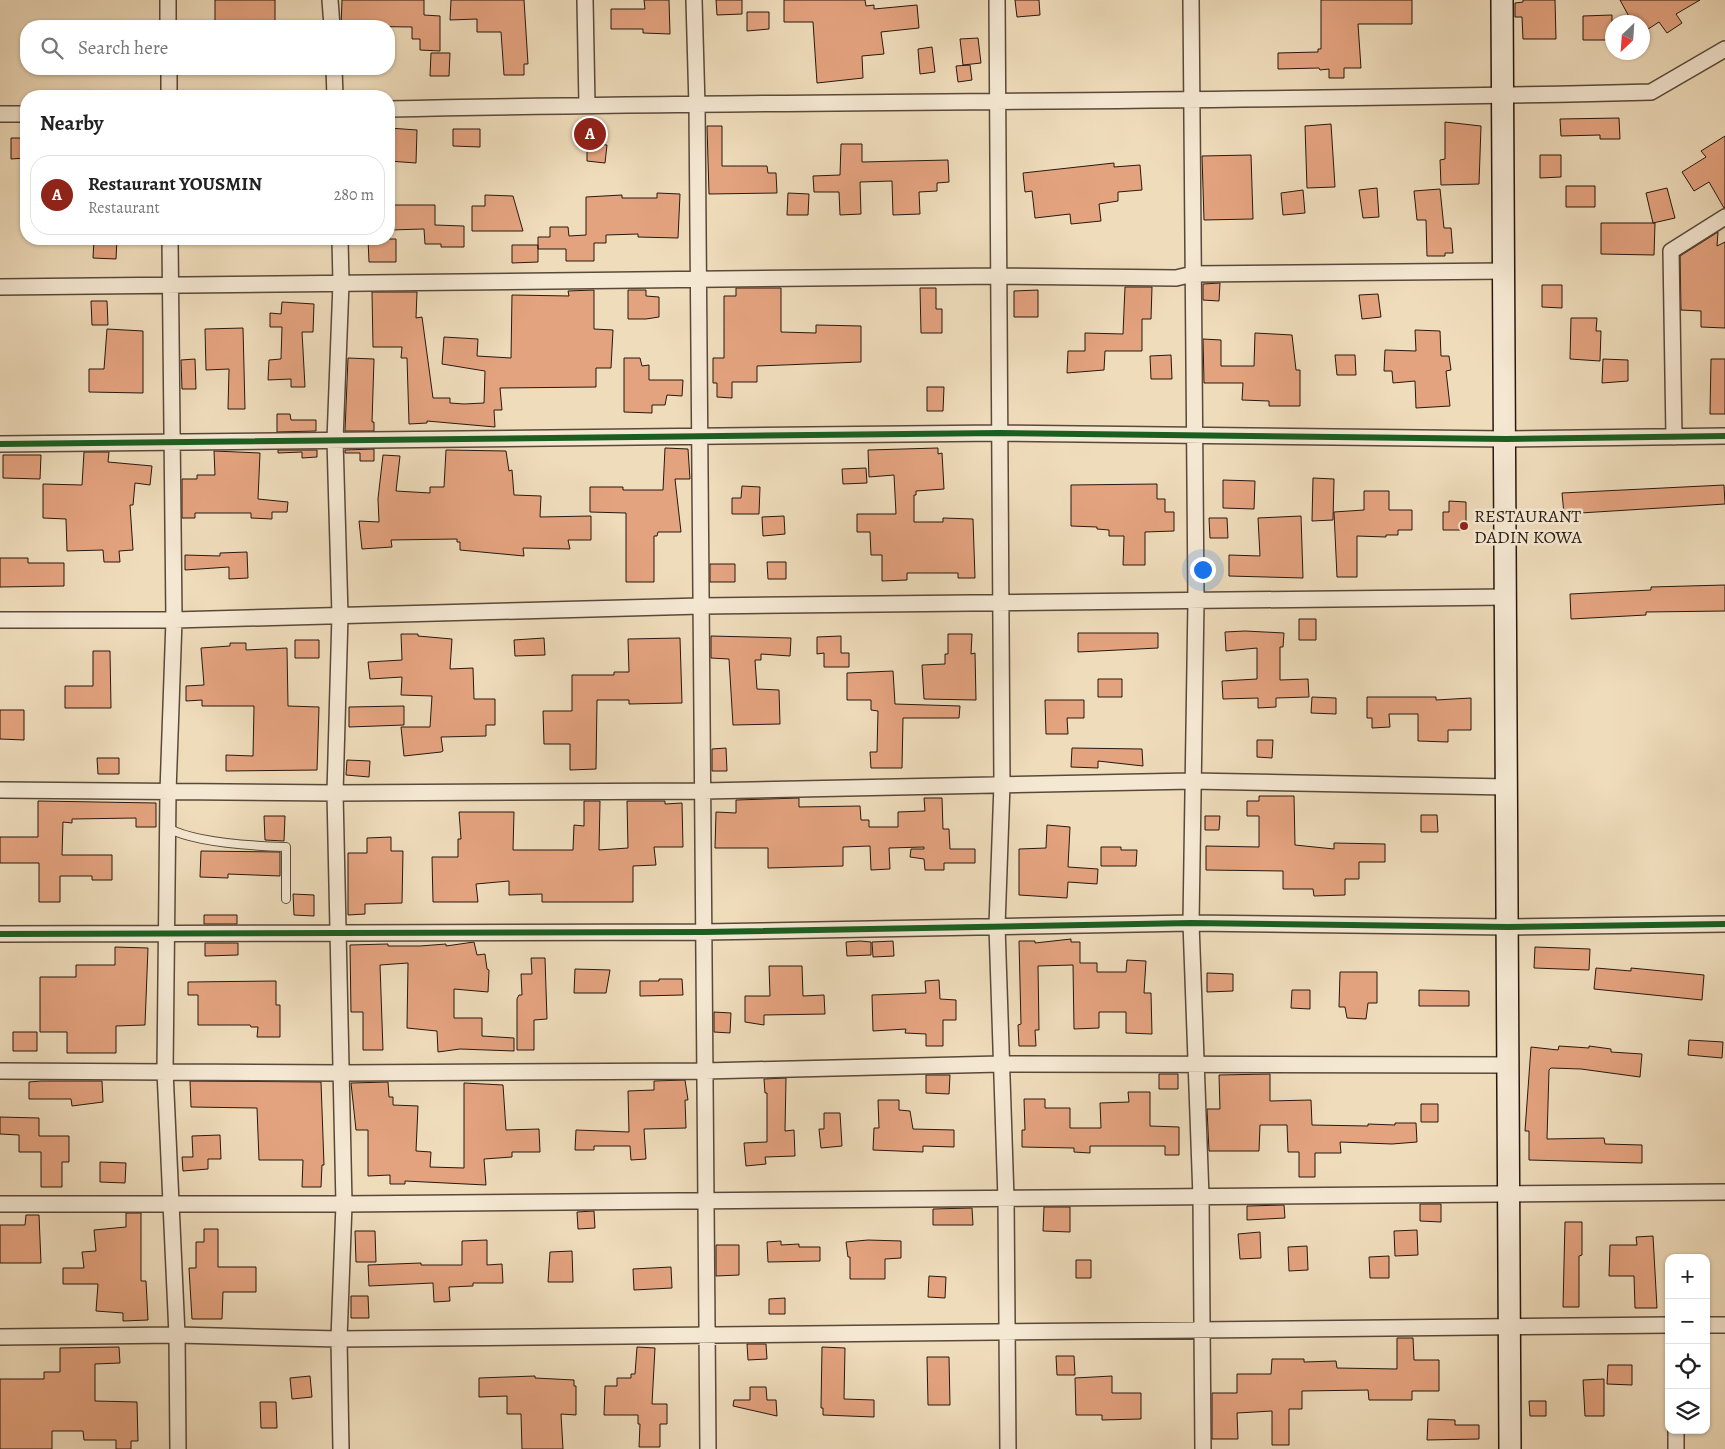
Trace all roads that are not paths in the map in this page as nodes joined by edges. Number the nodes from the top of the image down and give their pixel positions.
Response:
1 (168, 0) edge
2 (330, 0) edge
3 (585, 0) edge
4 (694, 0) edge
5 (997, 0) edge
6 (1191, 0) edge
7 (1502, 0) edge
8 (168, 20) edge
9 (332, 20) edge
10 (1725, 49) edge
11 (169, 75) edge
12 (334, 75) edge
13 (170, 90) edge
14 (335, 90) edge
15 (1503, 96) junction
16 (1192, 100) junction
17 (996, 103) junction
18 (587, 105) junction
19 (697, 106) junction
20 (395, 110) edge
21 (0, 114) edge
22 (20, 114) edge
23 (1725, 217) edge
24 (170, 245) edge
25 (340, 245) edge
26 (1504, 271) junction
27 (1193, 274) junction
28 (998, 276) junction
29 (698, 279) junction
30 (341, 283) junction
31 (170, 285) junction
32 (0, 287) edge
33 (1000, 433) junction
34 (1194, 435) junction
35 (1725, 436) edge
36 (700, 437) junction
37 (1674, 437) junction
38 (1506, 439) junction
39 (335, 440) junction
40 (173, 441) junction
41 (0, 444) edge
42 (1507, 597) junction
43 (1196, 601) junction
44 (1001, 604) junction
45 (701, 606) junction
46 (340, 615) junction
47 (0, 620) edge
48 (174, 620) junction
49 (1192, 782) junction
50 (1002, 784) junction
51 (1508, 787) junction
52 (0, 790) edge
53 (703, 791) junction
54 (168, 792) junction
55 (335, 793) junction
56 (168, 828) junction
57 (286, 899) dead end
58 (1192, 923) junction
59 (1725, 924) edge
60 (997, 926) junction
61 (1508, 927) junction
62 (704, 932) junction
63 (0, 934) edge
64 (166, 935) junction
65 (339, 935) junction
66 (1000, 1064) junction
67 (1195, 1064) junction
68 (1509, 1065) junction
69 (0, 1071) edge
70 (165, 1071) junction
71 (705, 1071) junction
72 (342, 1073) junction
73 (1725, 1192) edge
74 (1509, 1194) junction
75 (1201, 1197) junction
76 (1006, 1199) junction
77 (706, 1201) junction
78 (0, 1204) edge
79 (170, 1204) junction
80 (344, 1204) junction
81 (1725, 1324) edge
82 (1665, 1325) edge
83 (1710, 1325) edge
84 (1510, 1326) junction
85 (1202, 1329) junction
86 (1007, 1331) junction
87 (707, 1334) junction
88 (177, 1335) junction
89 (0, 1337) edge
90 (339, 1338) junction
91 (1676, 1434) edge
92 (178, 1449) edge
93 (341, 1449) edge
94 (708, 1449) edge
95 (1008, 1449) edge
96 (1203, 1449) edge
97 (1510, 1449) edge
98 (1676, 1449) edge

1 - 8 street
2 - 9 street
3 - 18 street
4 - 19 street
5 - 17 street
6 - 16 street
7 - 15 street
10 - 15 street
11 - 13 street
12 - 14 street
15 - 16 street
15 - 26 street
16 - 17 street
16 - 27 street
17 - 19 street
17 - 28 street
18 - 19 street
18 - 20 street
19 - 29 street
21 - 22 street
23 - 37 street
24 - 31 street
25 - 30 street
26 - 27 street
26 - 38 street
27 - 28 street
27 - 34 street
28 - 29 street
28 - 33 street
29 - 30 street
29 - 36 street
30 - 31 street
30 - 39 street
31 - 32 street
31 - 40 street
33 - 34 street
33 - 36 street
33 - 44 street
34 - 38 street
34 - 43 street
35 - 37 street
36 - 39 street
36 - 45 street
37 - 38 street
38 - 42 street
39 - 40 street
39 - 46 street
40 - 41 street
40 - 48 street
42 - 43 street
42 - 51 street
43 - 44 street
43 - 49 street
44 - 45 street
44 - 50 street
45 - 46 street
45 - 53 street
46 - 48 street
46 - 55 street
47 - 48 street
48 - 54 street
49 - 50 street
49 - 51 street
49 - 58 street
50 - 53 street
50 - 60 street
51 - 61 street
52 - 54 street
53 - 55 street
53 - 62 street
54 - 55 street
54 - 56 street
55 - 65 street
56 - 57 lane
56 - 64 street
58 - 60 street
58 - 61 street
58 - 67 street
59 - 61 street
60 - 62 street
60 - 66 street
61 - 68 street
62 - 65 street
62 - 71 street
63 - 64 street
64 - 65 street
64 - 70 street
65 - 72 street
66 - 67 street
66 - 71 street
66 - 76 street
67 - 68 street
67 - 75 street
68 - 74 street
69 - 70 street
70 - 72 street
70 - 79 street
71 - 72 street
71 - 77 street
72 - 80 street
73 - 74 street
74 - 75 street
74 - 84 street
75 - 76 street
75 - 85 street
76 - 77 street
76 - 86 street
77 - 80 street
77 - 87 street
78 - 79 street
79 - 80 street
79 - 88 street
80 - 90 street
81 - 83 street
82 - 84 street
84 - 85 street
84 - 97 street
85 - 86 street
85 - 96 street
86 - 87 street
86 - 95 street
87 - 90 street
87 - 94 street
88 - 89 street
88 - 90 street
88 - 92 street
90 - 93 street
91 - 98 street

